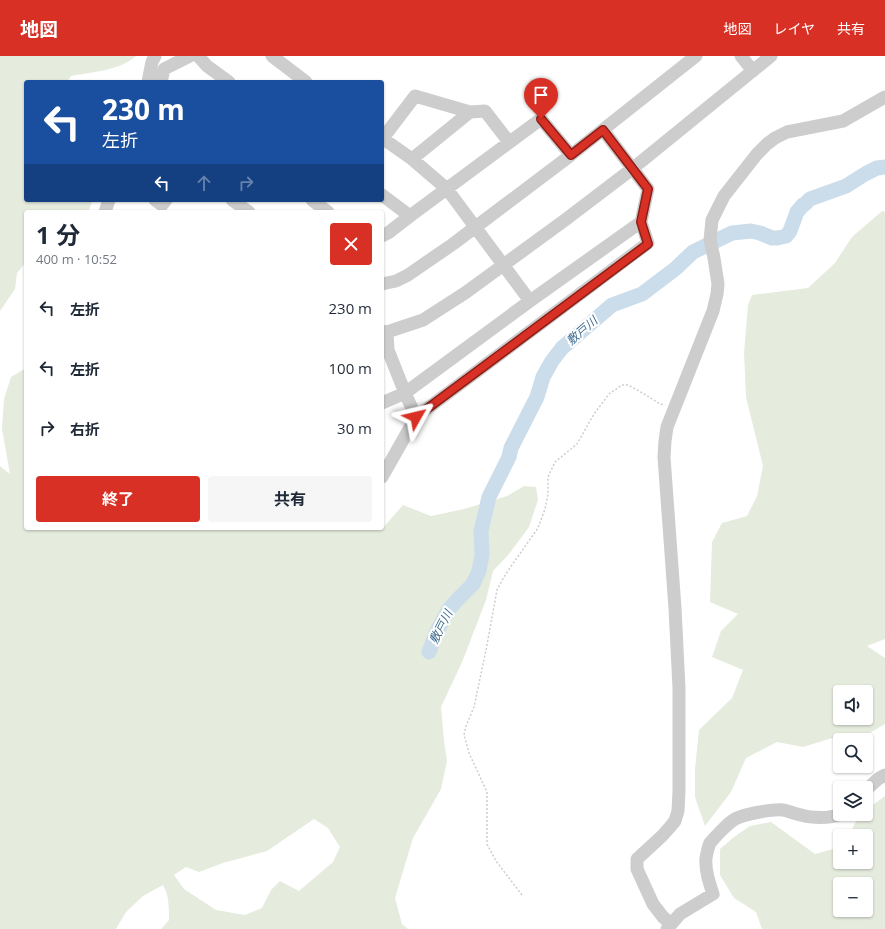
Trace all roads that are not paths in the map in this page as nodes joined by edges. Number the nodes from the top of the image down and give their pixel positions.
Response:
1 (155, 56) edge
2 (190, 56) edge
3 (198, 56) edge
4 (272, 56) edge
5 (696, 56) edge
6 (741, 56) edge
7 (771, 56) edge
8 (753, 71) junction
9 (148, 80) edge
10 (161, 80) edge
11 (225, 80) edge
12 (303, 80) edge
13 (885, 97) edge
14 (470, 112) junction
15 (603, 130) junction
16 (384, 137) edge
17 (384, 139) edge
18 (509, 142) junction
19 (571, 155) junction
20 (412, 159) junction
21 (632, 168) junction
22 (447, 189) junction
23 (384, 196) edge
24 (235, 202) edge
25 (315, 202) edge
26 (246, 210) edge
27 (325, 210) edge
28 (410, 216) junction
29 (641, 222) junction
30 (475, 227) junction
31 (384, 235) edge
32 (503, 265) junction
33 (384, 283) edge
34 (530, 301) junction
35 (384, 332) edge
36 (405, 393) junction
37 (384, 402) edge
38 (416, 417) junction
39 (384, 473) edge
40 (885, 775) edge
41 (873, 784) edge
42 (833, 816) edge
43 (669, 926) edge

1 - 9 street
2 - 10 street
3 - 11 street
4 - 12 street
5 - 15 street
6 - 8 street
7 - 8 street
8 - 21 street
13 - 43 street
14 - 16 street
14 - 18 street
14 - 20 street
15 - 19 street
15 - 21 street
17 - 20 street
18 - 19 street
18 - 22 street
19 - 30 street
20 - 22 street
21 - 29 street
21 - 32 street
22 - 28 street
22 - 30 street
23 - 28 street
24 - 26 street
25 - 27 street
28 - 31 street
29 - 34 street
29 - 38 street
30 - 32 street
30 - 33 street
32 - 34 street
32 - 35 street
34 - 36 street
35 - 36 street
36 - 37 street
36 - 38 street
38 - 39 street
40 - 41 street
42 - 43 street

